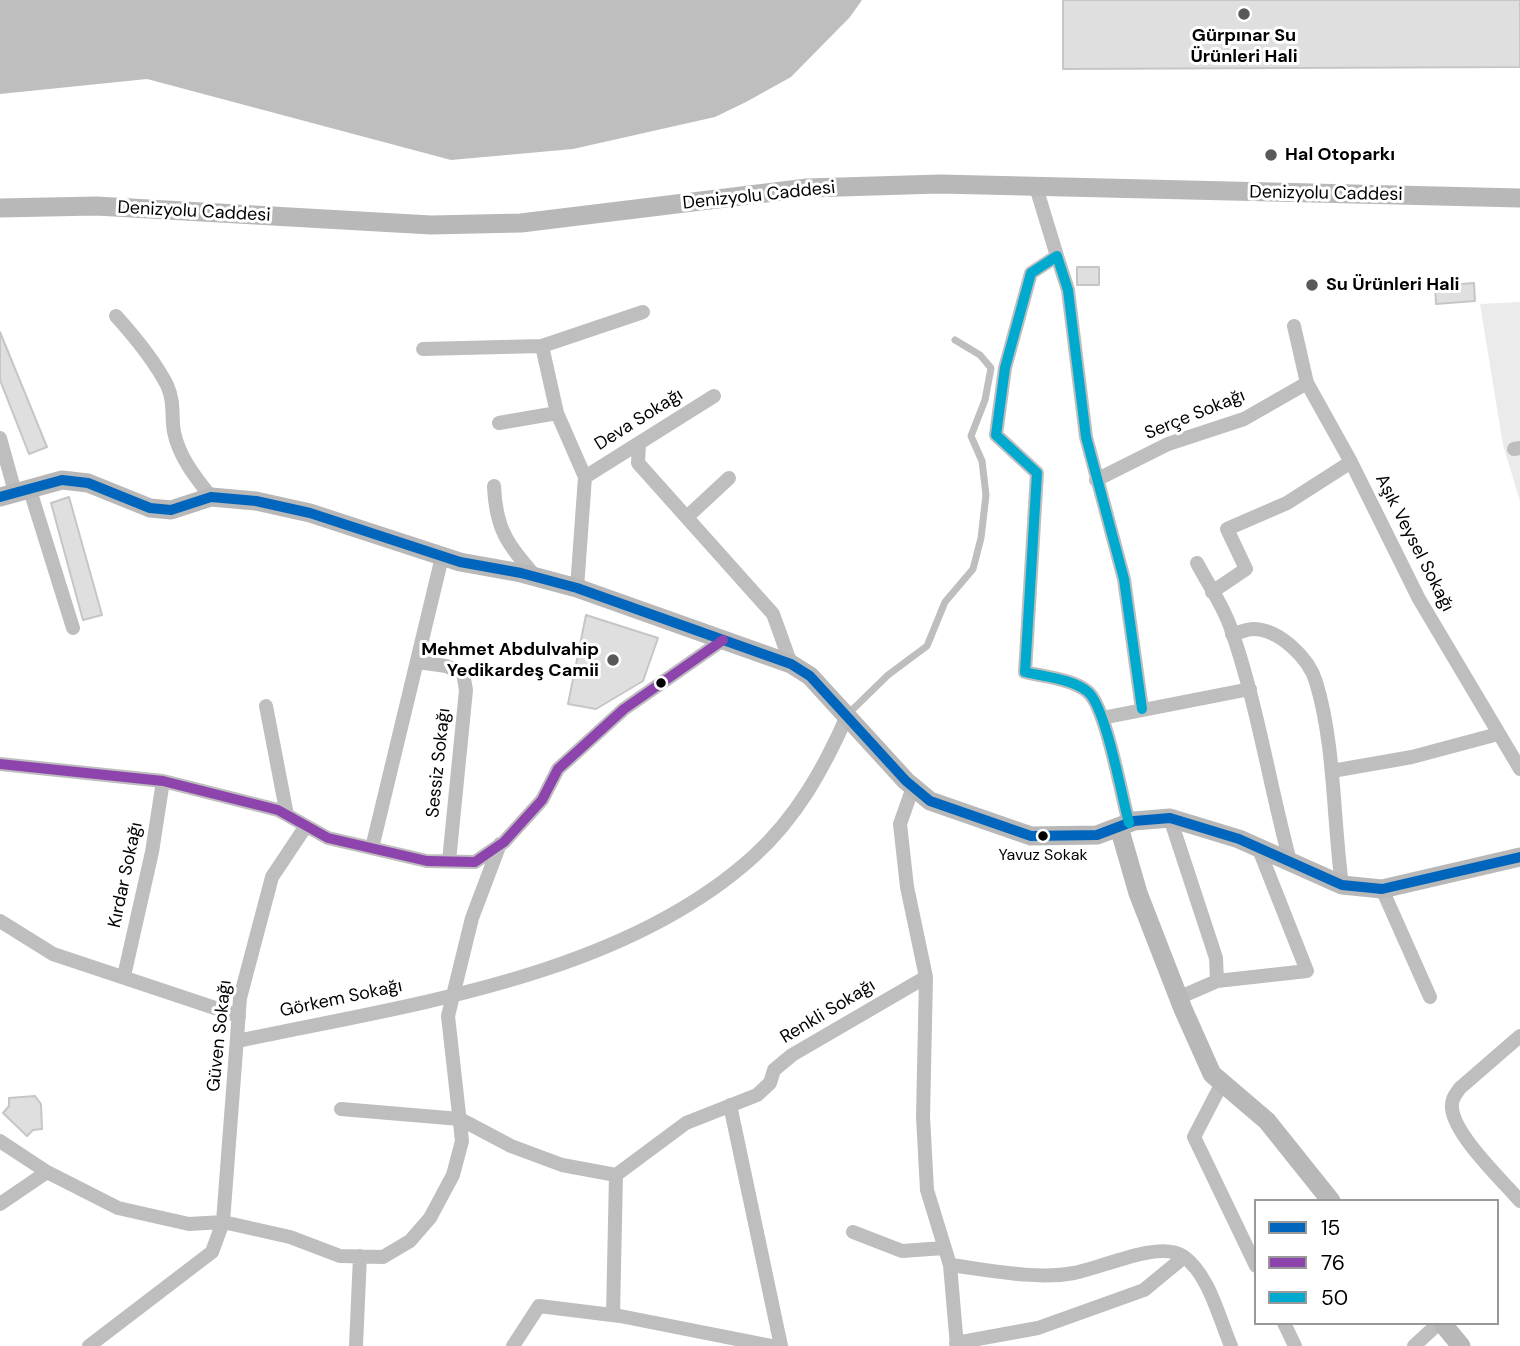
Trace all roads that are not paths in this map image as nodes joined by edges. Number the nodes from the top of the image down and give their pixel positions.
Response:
1 (1036, 187) junction
2 (1520, 198) edge
3 (0, 208) edge
4 (1057, 256) junction
5 (643, 312) dead end
6 (116, 316) dead end
7 (1294, 326) dead end
8 (955, 340) dead end
9 (542, 346) junction
10 (422, 349) dead end
11 (1307, 383) junction
12 (714, 396) dead end
13 (557, 413) junction
14 (499, 423) dead end
15 (0, 438) edge
16 (639, 444) junction
17 (1351, 462) junction
18 (585, 477) junction
19 (729, 478) dead end
20 (1096, 480) junction
21 (494, 486) dead end
22 (15, 492) edge
23 (211, 497) junction
24 (687, 517) junction
25 (442, 556) junction
26 (1197, 564) dead end
27 (535, 576) junction
28 (577, 588) junction
29 (1212, 592) junction
30 (73, 628) dead end
31 (1232, 634) junction
32 (723, 639) junction
33 (418, 662) junction
34 (791, 664) junction
35 (1250, 689) junction
36 (266, 706) dead end
37 (1142, 709) junction
38 (847, 716) junction
39 (1102, 718) junction
40 (1498, 734) junction
41 (0, 764) edge
42 (1520, 769) edge
43 (1332, 771) junction
44 (163, 781) junction
45 (913, 787) junction
46 (287, 815) junction
47 (1170, 818) junction
48 (1124, 825) junction
49 (306, 826) junction
50 (500, 844) junction
51 (1258, 847) junction
52 (372, 848) junction
53 (1520, 858) edge
54 (449, 861) junction
55 (1290, 861) junction
56 (1342, 885) junction
57 (1382, 889) junction
58 (0, 921) edge
59 (124, 976) junction
60 (926, 977) junction
61 (1217, 981) junction
62 (453, 995) junction
63 (1430, 997) dead end
64 (1178, 998) junction
65 (239, 1016) junction
66 (1520, 1036) edge
67 (237, 1041) junction
68 (1223, 1083) junction
69 (730, 1105) junction
70 (341, 1109) dead end
71 (460, 1119) junction
72 (0, 1141) edge
73 (47, 1172) junction
74 (615, 1175) junction
75 (1329, 1199) edge
76 (1520, 1201) edge
77 (0, 1204) edge
78 (223, 1222) junction
79 (853, 1232) dead end
80 (944, 1248) junction
81 (360, 1256) junction
82 (1184, 1257) junction
83 (1254, 1262) edge
84 (950, 1265) junction
85 (613, 1315) junction
86 (1285, 1325) edge
87 (1439, 1325) edge
88 (1443, 1325) edge
89 (956, 1344) edge
90 (89, 1346) edge
91 (356, 1346) edge
92 (513, 1346) edge
93 (772, 1346) edge
94 (781, 1346) edge
95 (1231, 1346) edge
96 (1295, 1346) edge
97 (1414, 1346) edge
98 (1461, 1346) edge

1 - 2 street, Denizyolu Caddesi
1 - 3 street, Denizyolu Caddesi
1 - 4 street
4 - 20 street
4 - 39 street
5 - 9 street
6 - 23 street
7 - 11 street, Aşık Veysel Sokağı
8 - 38 lane
9 - 10 street
9 - 13 street
11 - 17 street, Aşık Veysel Sokağı
11 - 20 street, Serçe Sokağı
12 - 16 street, Deva Sokağı
13 - 14 street
13 - 18 street
15 - 22 street
16 - 18 street, Deva Sokağı
16 - 24 street
17 - 29 street
17 - 40 street, Aşık Veysel Sokağı
18 - 28 street
19 - 24 street
20 - 37 street
21 - 27 street
22 - 23 street
22 - 30 street
23 - 25 street
24 - 34 street
25 - 27 street
25 - 33 street
26 - 29 street
27 - 28 street
28 - 32 street
29 - 31 street
31 - 35 street
31 - 43 street
32 - 34 street
32 - 50 street
33 - 52 street
33 - 54 street, Sessiz Sokağı
34 - 38 street
35 - 37 street
35 - 55 street
36 - 46 street
37 - 39 street
38 - 45 street
38 - 62 street, Görkem Sokağı
39 - 48 street
40 - 42 street, Aşık Veysel Sokağı
40 - 43 street
41 - 44 street
43 - 56 street
44 - 46 street
44 - 59 street, Kırdar Sokağı
45 - 48 street
45 - 60 street
46 - 49 street
47 - 48 street
47 - 51 street
47 - 61 street
48 - 64 street
49 - 52 street
49 - 65 street, Güven Sokağı
50 - 54 street
50 - 62 street
51 - 55 street
51 - 61 street
52 - 54 street
53 - 57 street
55 - 56 street
56 - 57 street
57 - 63 street
58 - 59 street
59 - 65 street
60 - 69 street, Renkli Sokağı
60 - 80 street
61 - 64 street
62 - 67 street, Görkem Sokağı
62 - 71 street
64 - 68 street
65 - 67 street, Güven Sokağı
66 - 76 street
67 - 78 street, Güven Sokağı
68 - 75 street
68 - 83 street
69 - 74 street, Renkli Sokağı
69 - 94 street
70 - 71 street
71 - 74 street
71 - 81 street
72 - 73 street
73 - 77 street
73 - 78 street
74 - 85 street
78 - 81 street
78 - 90 street, Güven Sokağı
79 - 80 street
80 - 84 street
81 - 91 street
82 - 84 street
82 - 89 street
82 - 95 street
84 - 89 street
85 - 92 street
85 - 93 street
86 - 96 street
87 - 97 street
88 - 98 street

